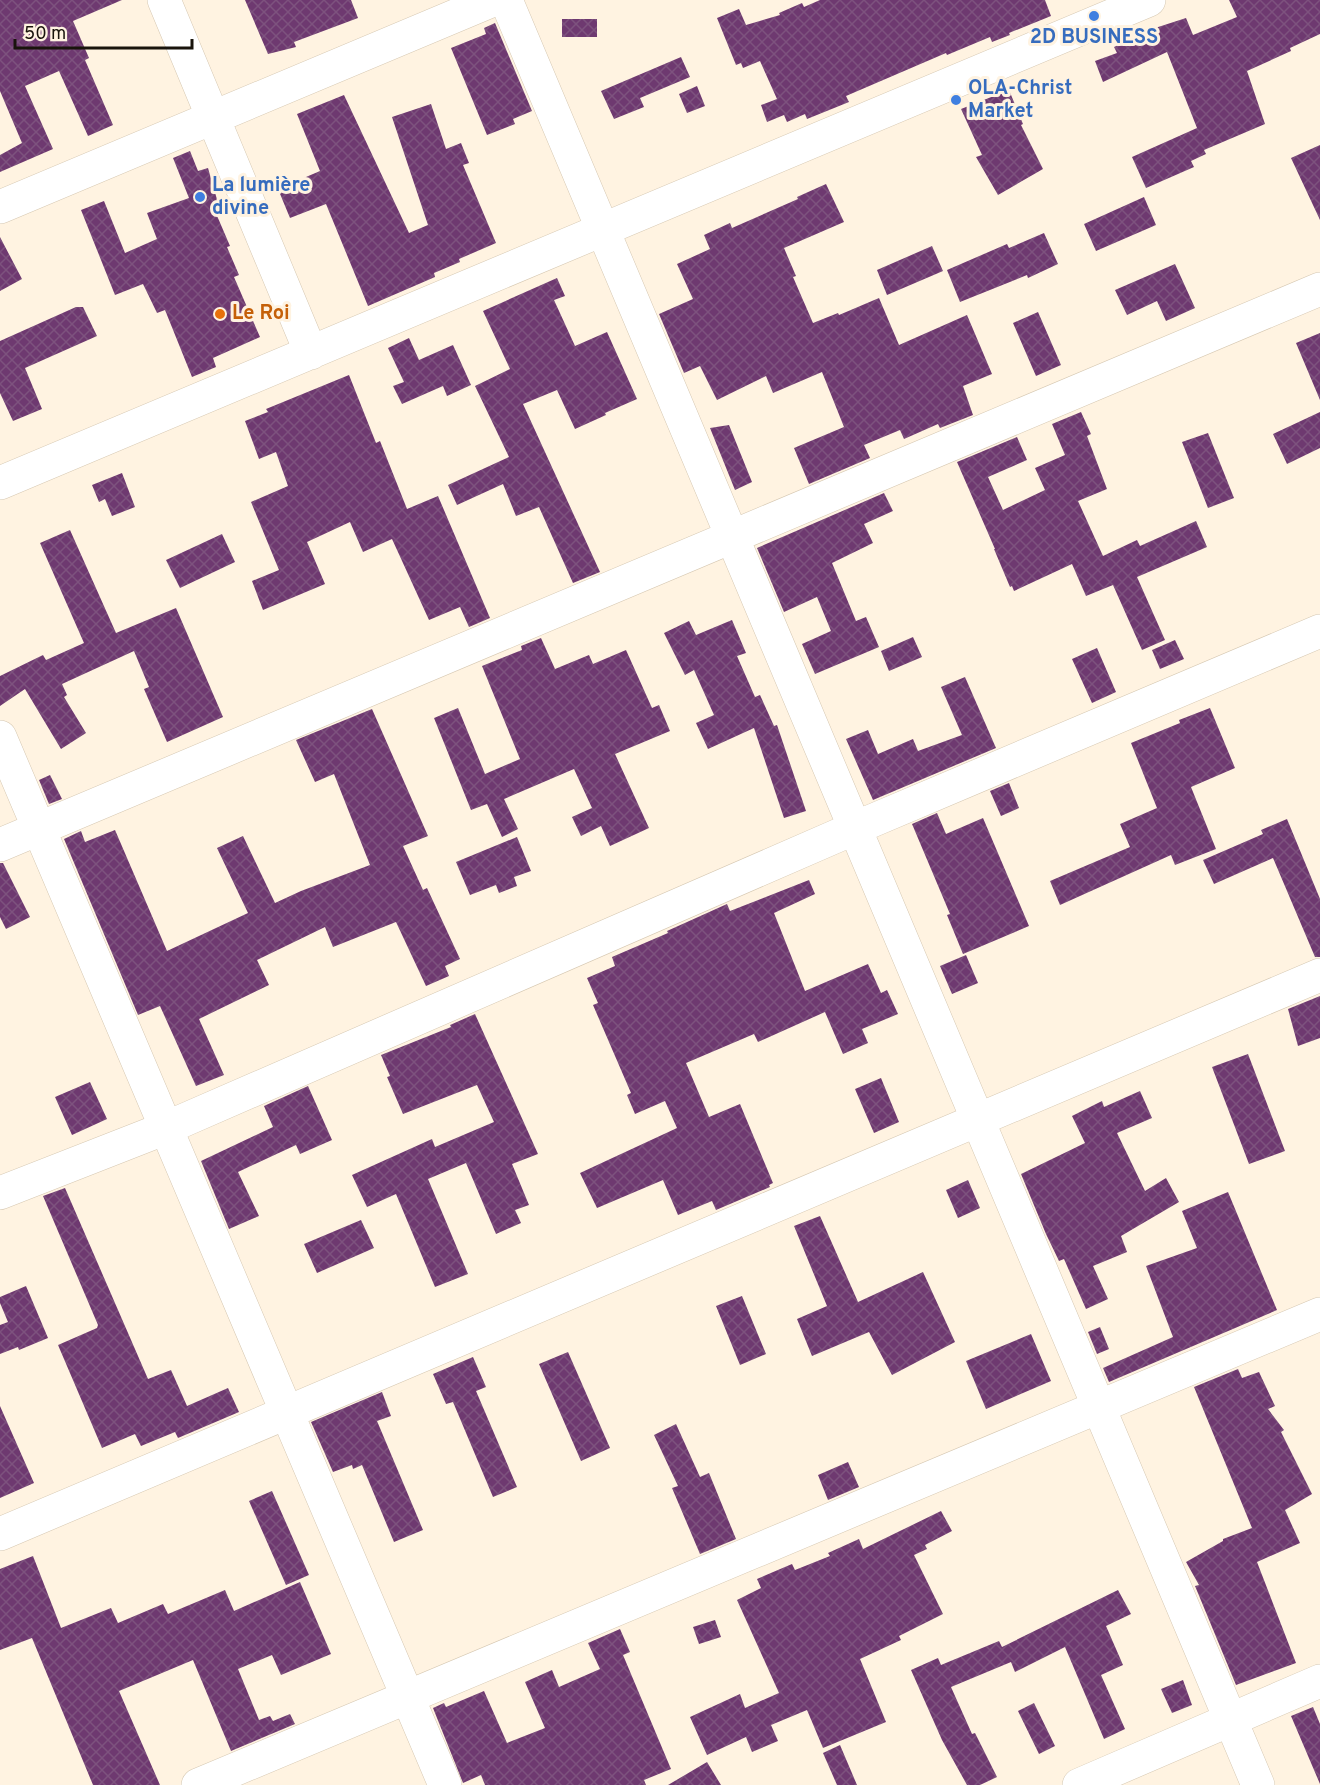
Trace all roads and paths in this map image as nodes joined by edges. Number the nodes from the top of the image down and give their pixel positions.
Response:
1 (164, 0) edge
2 (493, 0) edge
3 (506, 0) edge
4 (1149, 0) edge
5 (213, 117) junction
6 (0, 207) edge
7 (603, 230) junction
8 (1320, 289) edge
9 (311, 353) junction
10 (0, 483) edge
11 (732, 536) junction
12 (1320, 631) edge
13 (0, 737) edge
14 (39, 828) junction
15 (855, 828) junction
16 (0, 845) edge
17 (1320, 975) edge
18 (978, 1120) junction
19 (166, 1128) junction
20 (0, 1193) edge
21 (1320, 1314) edge
22 (1099, 1407) junction
23 (287, 1413) junction
24 (0, 1534) edge
25 (1320, 1681) edge
26 (407, 1697) junction
27 (1230, 1720) junction
28 (198, 1785) edge
29 (445, 1785) edge
30 (1079, 1785) edge
31 (1258, 1785) edge

1 - 5 street
2 - 5 street
3 - 7 street
4 - 7 street
5 - 6 street
5 - 9 street
7 - 9 street
7 - 11 street
8 - 11 street
9 - 10 street
11 - 14 street
11 - 15 street
12 - 15 street
13 - 14 street
14 - 16 street
14 - 19 street
15 - 18 street
15 - 19 street
17 - 18 street
18 - 22 street
18 - 23 street
19 - 20 street
19 - 23 street
21 - 22 street
22 - 26 street
22 - 27 street
23 - 24 street
23 - 26 street
25 - 27 street
26 - 28 street
26 - 29 street
27 - 30 street
27 - 31 street

